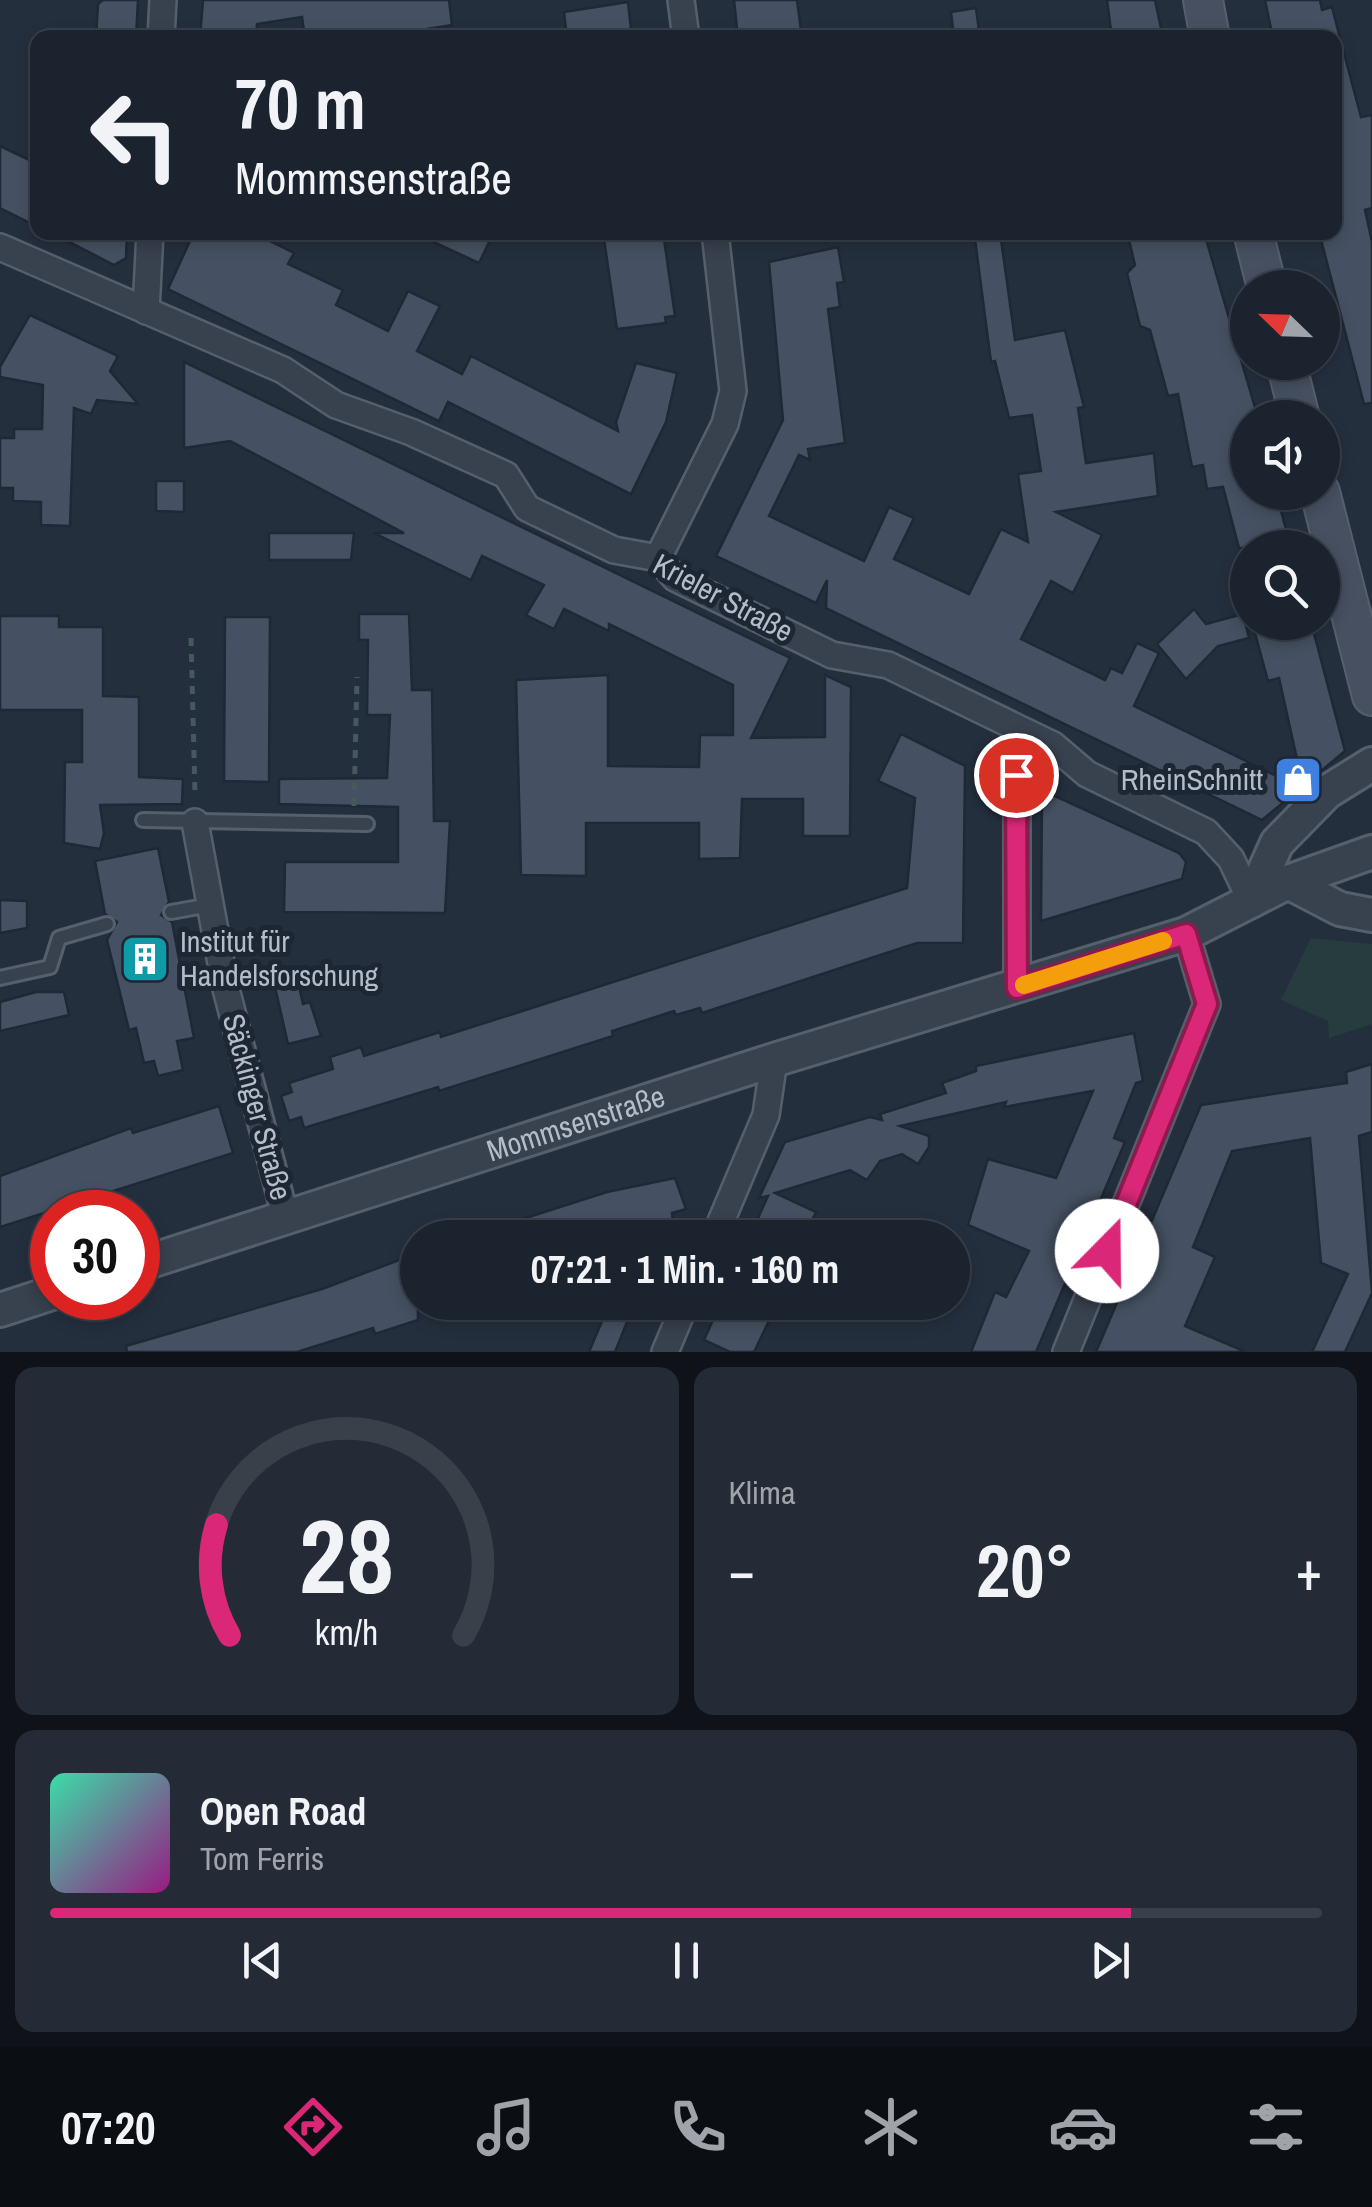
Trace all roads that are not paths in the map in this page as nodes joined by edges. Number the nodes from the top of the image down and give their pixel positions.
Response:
1 (163, 0) edge
2 (681, 0) edge
3 (1203, 0) edge
4 (161, 30) edge
5 (685, 30) edge
6 (1209, 30) edge
7 (150, 240) edge
8 (715, 240) edge
9 (1255, 240) edge
10 (0, 246) edge
11 (1262, 270) edge
12 (146, 311) junction
13 (1325, 510) edge
14 (658, 558) junction
15 (1372, 696) edge
16 (1372, 764) edge
17 (1016, 775) dead end
18 (143, 820) dead end
19 (195, 822) junction
20 (361, 824) road end
21 (1372, 852) edge
22 (1288, 882) junction
23 (1252, 901) junction
24 (210, 905) junction
25 (170, 912) dead end
26 (1372, 914) edge
27 (108, 924) dead end
28 (1186, 934) junction
29 (0, 978) edge
30 (1017, 988) junction
31 (774, 1060) junction
32 (285, 1215) junction
33 (722, 1220) edge
34 (160, 1257) edge
35 (30, 1300) edge
36 (0, 1310) edge
37 (678, 1320) edge
38 (665, 1352) edge
39 (1066, 1352) edge

1 - 4 street
2 - 5 street
3 - 6 main road
7 - 12 street
8 - 14 street
9 - 11 main road
10 - 12 street, Krieler Straße
12 - 14 street, Krieler Straße
13 - 15 main road
14 - 23 street, Krieler Straße
16 - 23 street
17 - 30 street
18 - 19 lane
19 - 20 lane
19 - 24 street, Säckinger Straße
21 - 22 street, Mommsenstraße
22 - 23 street, Mommsenstraße
22 - 26 street
23 - 28 street, Mommsenstraße
24 - 25 lane
24 - 32 street, Säckinger Straße
27 - 29 lane
28 - 30 street, Mommsenstraße
28 - 39 street
30 - 31 street, Mommsenstraße
31 - 32 street, Mommsenstraße
31 - 33 street
32 - 34 street, Mommsenstraße
35 - 36 street
37 - 38 street

